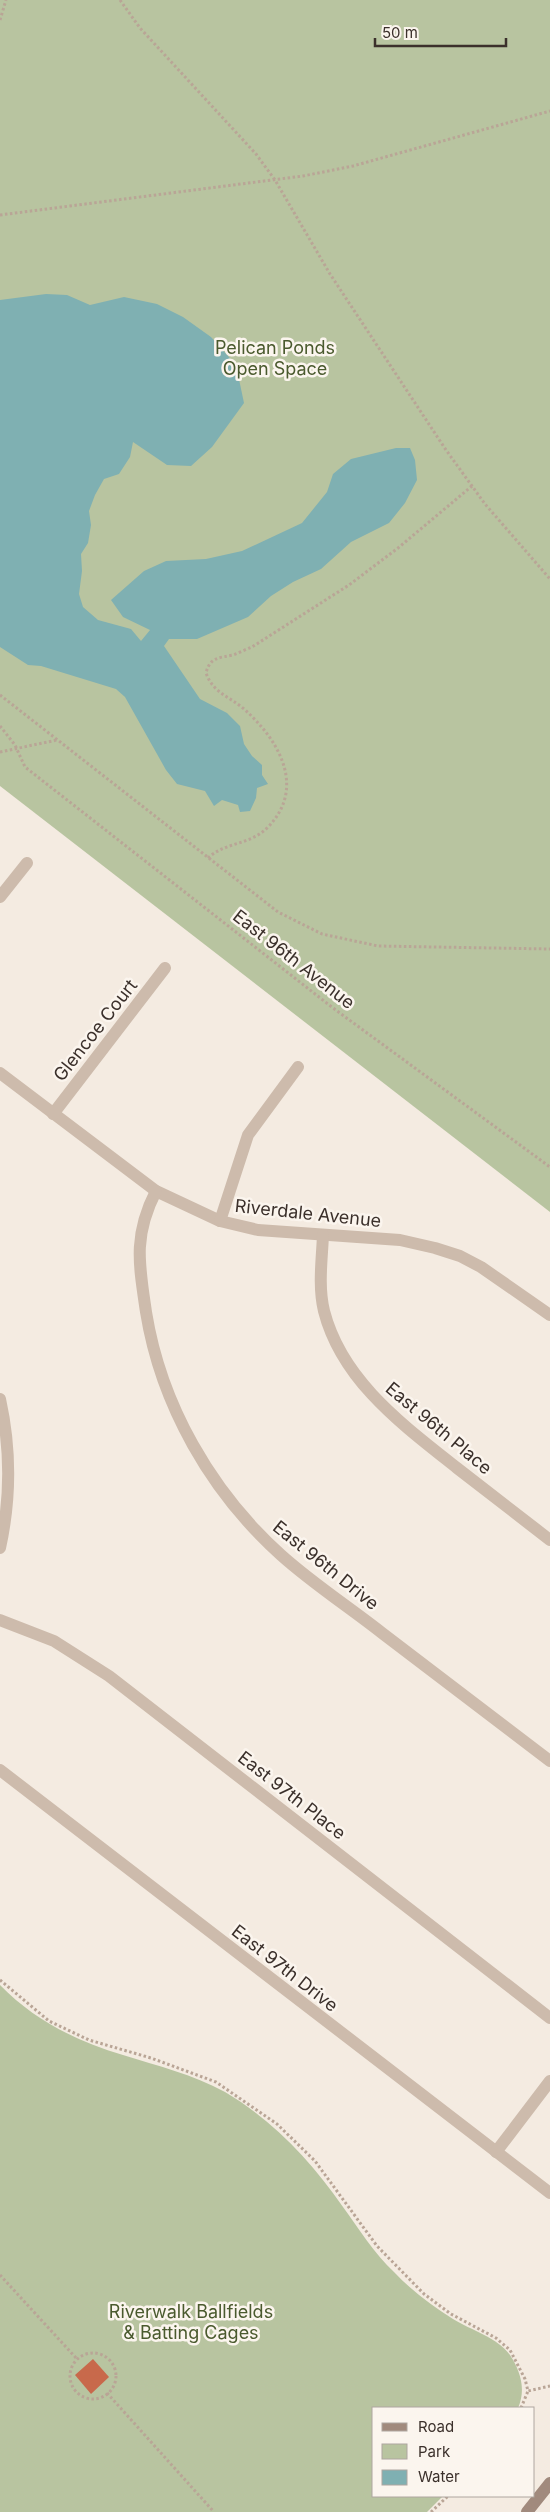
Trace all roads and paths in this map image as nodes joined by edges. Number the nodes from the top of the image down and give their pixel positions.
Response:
1 (6, 0) edge
2 (120, 0) edge
3 (0, 20) edge
4 (550, 111) edge
5 (275, 180) junction
6 (0, 215) edge
7 (472, 486) junction
8 (550, 579) edge
9 (0, 695) edge
10 (0, 726) edge
11 (58, 740) junction
12 (17, 749) junction
13 (0, 752) edge
14 (208, 858) junction
15 (27, 862) dead end
16 (0, 897) edge
17 (550, 949) edge
18 (165, 968) dead end
19 (298, 1067) dead end
20 (0, 1073) edge
21 (53, 1114) junction
22 (550, 1167) edge
23 (156, 1191) junction
24 (220, 1221) junction
25 (323, 1235) junction
26 (550, 1314) edge
27 (0, 1399) edge
28 (550, 1540) edge
29 (0, 1548) edge
30 (0, 1620) edge
31 (550, 1761) edge
32 (0, 1770) edge
33 (0, 1980) edge
34 (550, 2018) edge
35 (550, 2081) edge
36 (496, 2152) junction
37 (550, 2193) edge
38 (0, 2275) edge
39 (77, 2359) junction
40 (550, 2386) edge
41 (528, 2391) junction
42 (107, 2393) junction
43 (522, 2407) edge
44 (550, 2484) edge
45 (447, 2497) edge
46 (214, 2512) edge
47 (431, 2512) edge
48 (527, 2512) edge

1 - 3 path
2 - 5 path
4 - 5 path
5 - 6 path
5 - 7 path
7 - 8 path
7 - 14 path
9 - 11 path
10 - 12 path
11 - 12 path
11 - 14 path
12 - 13 path
12 - 22 path, East 96th Avenue
14 - 17 path
15 - 16 street
18 - 21 street, Glencoe Court
19 - 24 street
20 - 21 street, Riverdale Avenue
21 - 23 street, Riverdale Avenue
23 - 24 street, Riverdale Avenue
23 - 31 street, East 96th Drive
24 - 25 street, Riverdale Avenue
25 - 26 street, Riverdale Avenue
25 - 28 street, East 96th Place
27 - 29 street
30 - 34 street, East 97th Place
32 - 36 street, East 97th Drive
33 - 41 path
35 - 36 street
36 - 37 street, East 97th Drive
38 - 39 path
39 - 42 path
39 - 42 path
40 - 41 path
41 - 43 path
42 - 46 path
44 - 48 street
45 - 47 path

